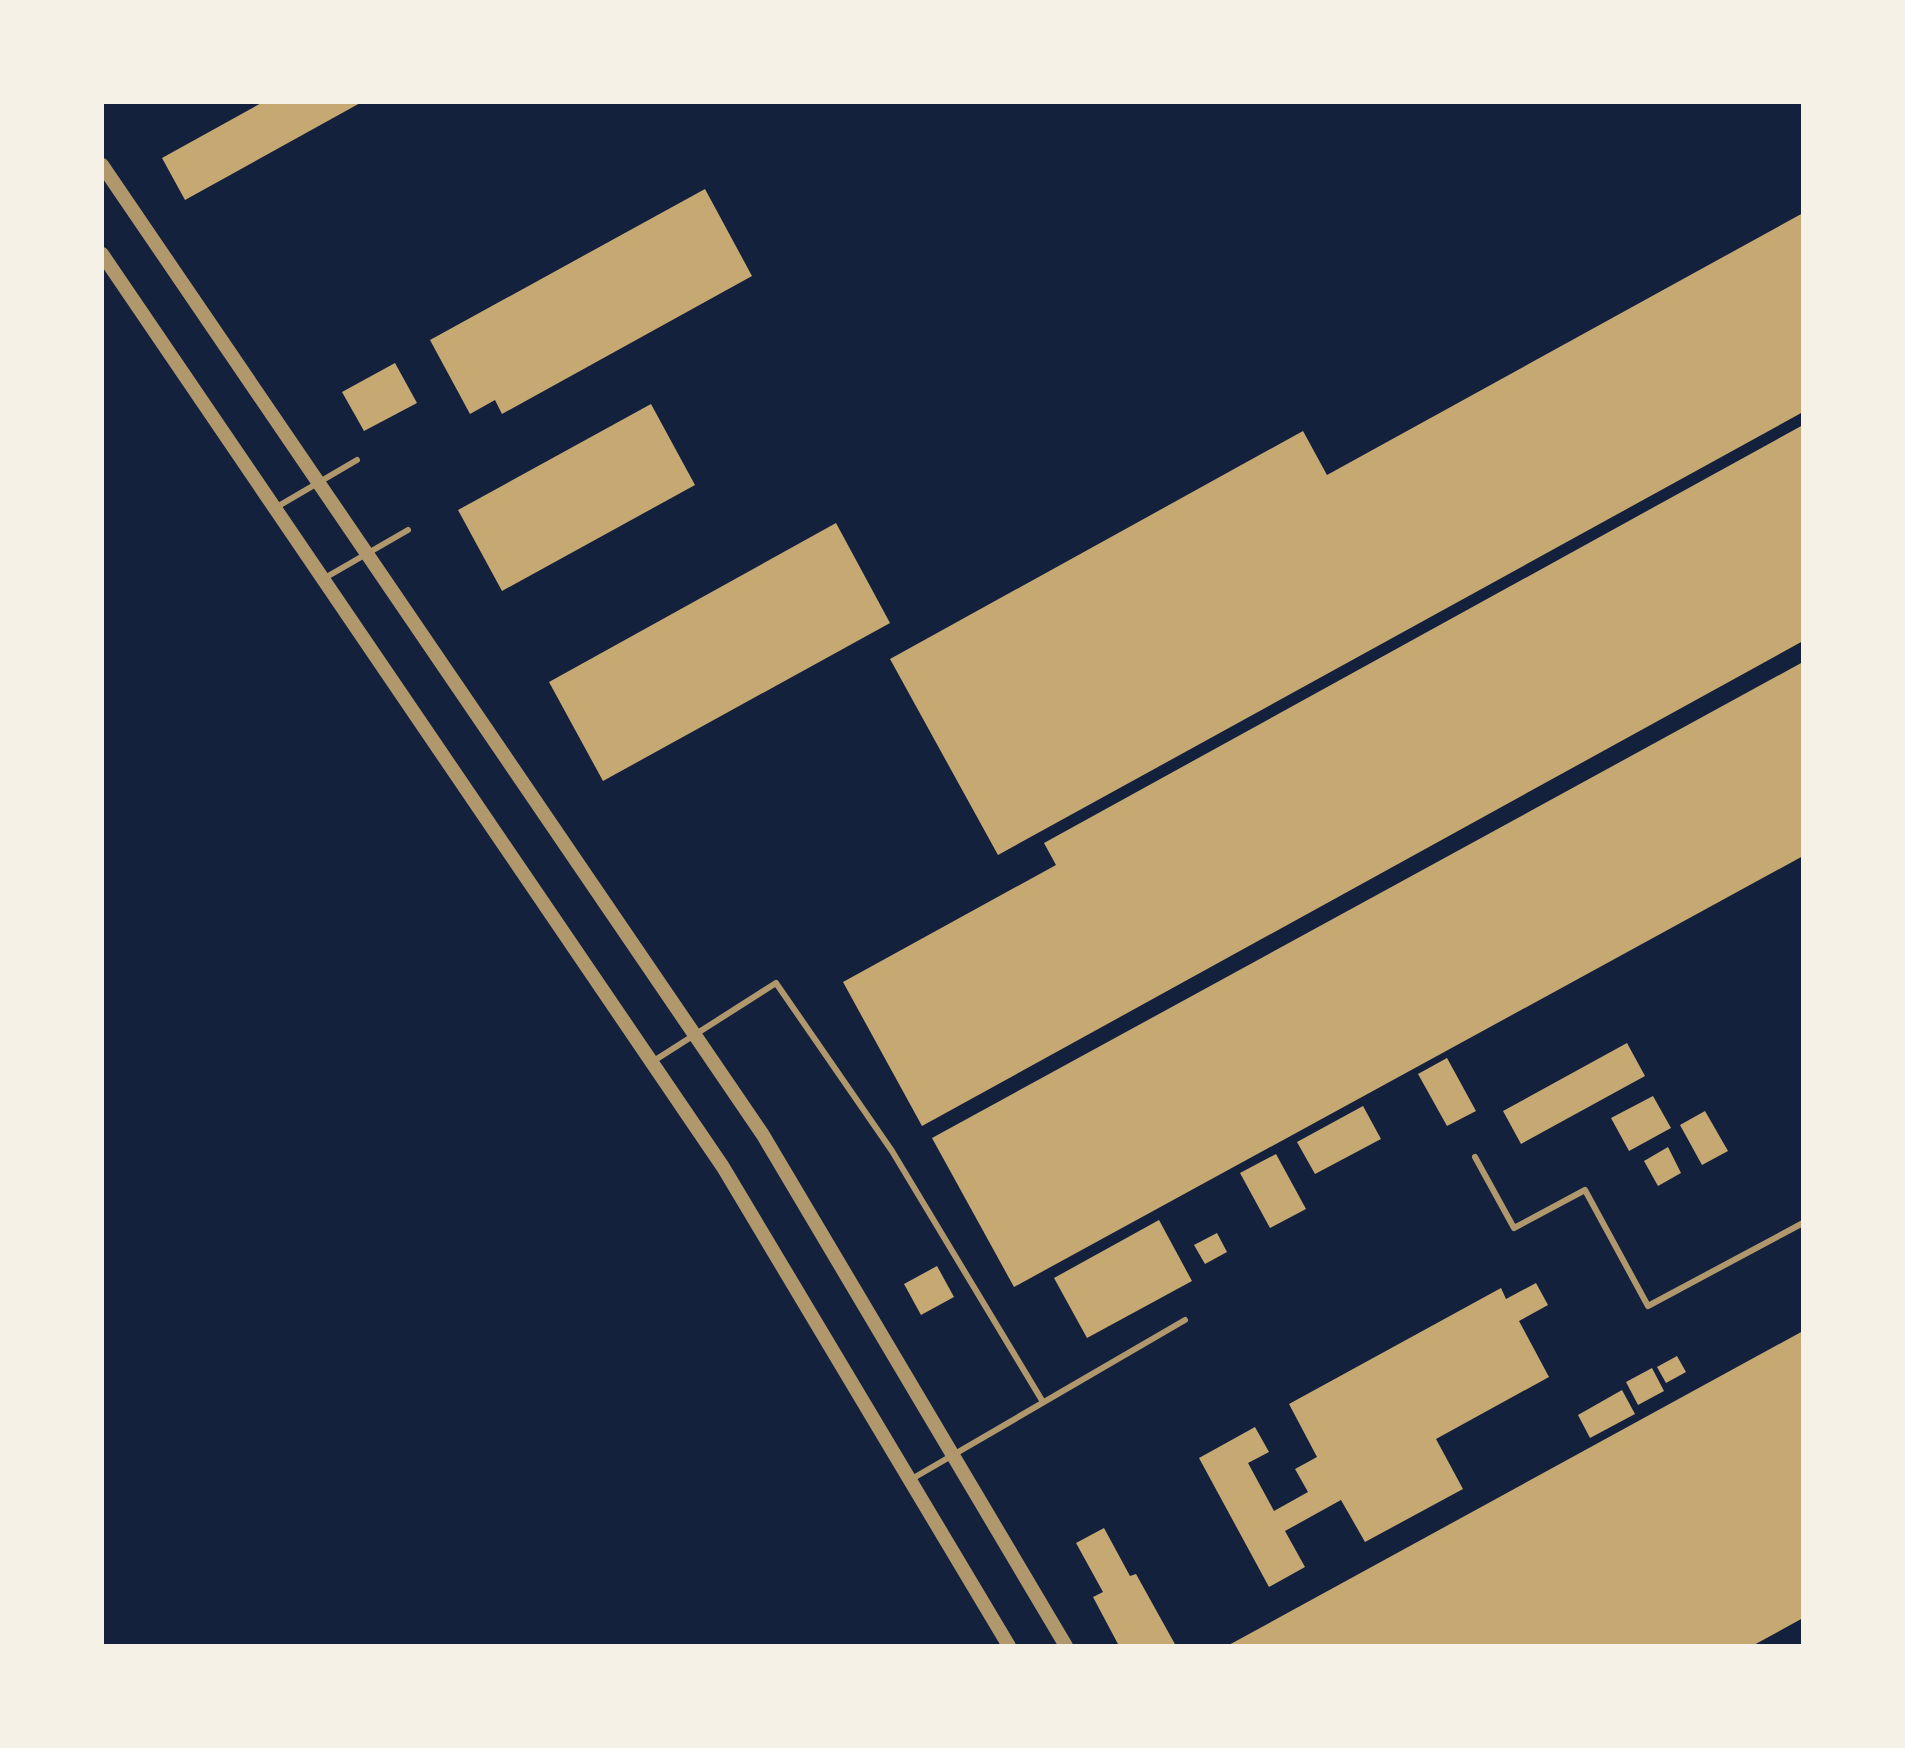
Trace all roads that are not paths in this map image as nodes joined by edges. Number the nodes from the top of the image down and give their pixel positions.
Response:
1 (102, 165) edge
2 (102, 254) edge
3 (357, 460) dead end
4 (320, 482) junction
5 (275, 508) junction
6 (408, 530) dead end
7 (368, 553) junction
8 (323, 579) junction
9 (695, 1034) junction
10 (652, 1062) junction
11 (1475, 1157) dead end
12 (1803, 1223) edge
13 (1185, 1320) dead end
14 (1043, 1402) junction
15 (953, 1454) junction
16 (910, 1480) junction
17 (1009, 1646) edge
18 (1066, 1646) edge

1 - 4 street
2 - 5 street
3 - 4 lane
4 - 5 lane
4 - 7 street
5 - 8 street
6 - 7 lane
7 - 8 lane
7 - 9 street
8 - 10 street
9 - 10 lane
9 - 14 lane
9 - 15 street
10 - 16 street
11 - 12 lane
13 - 14 lane
14 - 15 lane
15 - 16 lane
15 - 18 street
16 - 17 street

